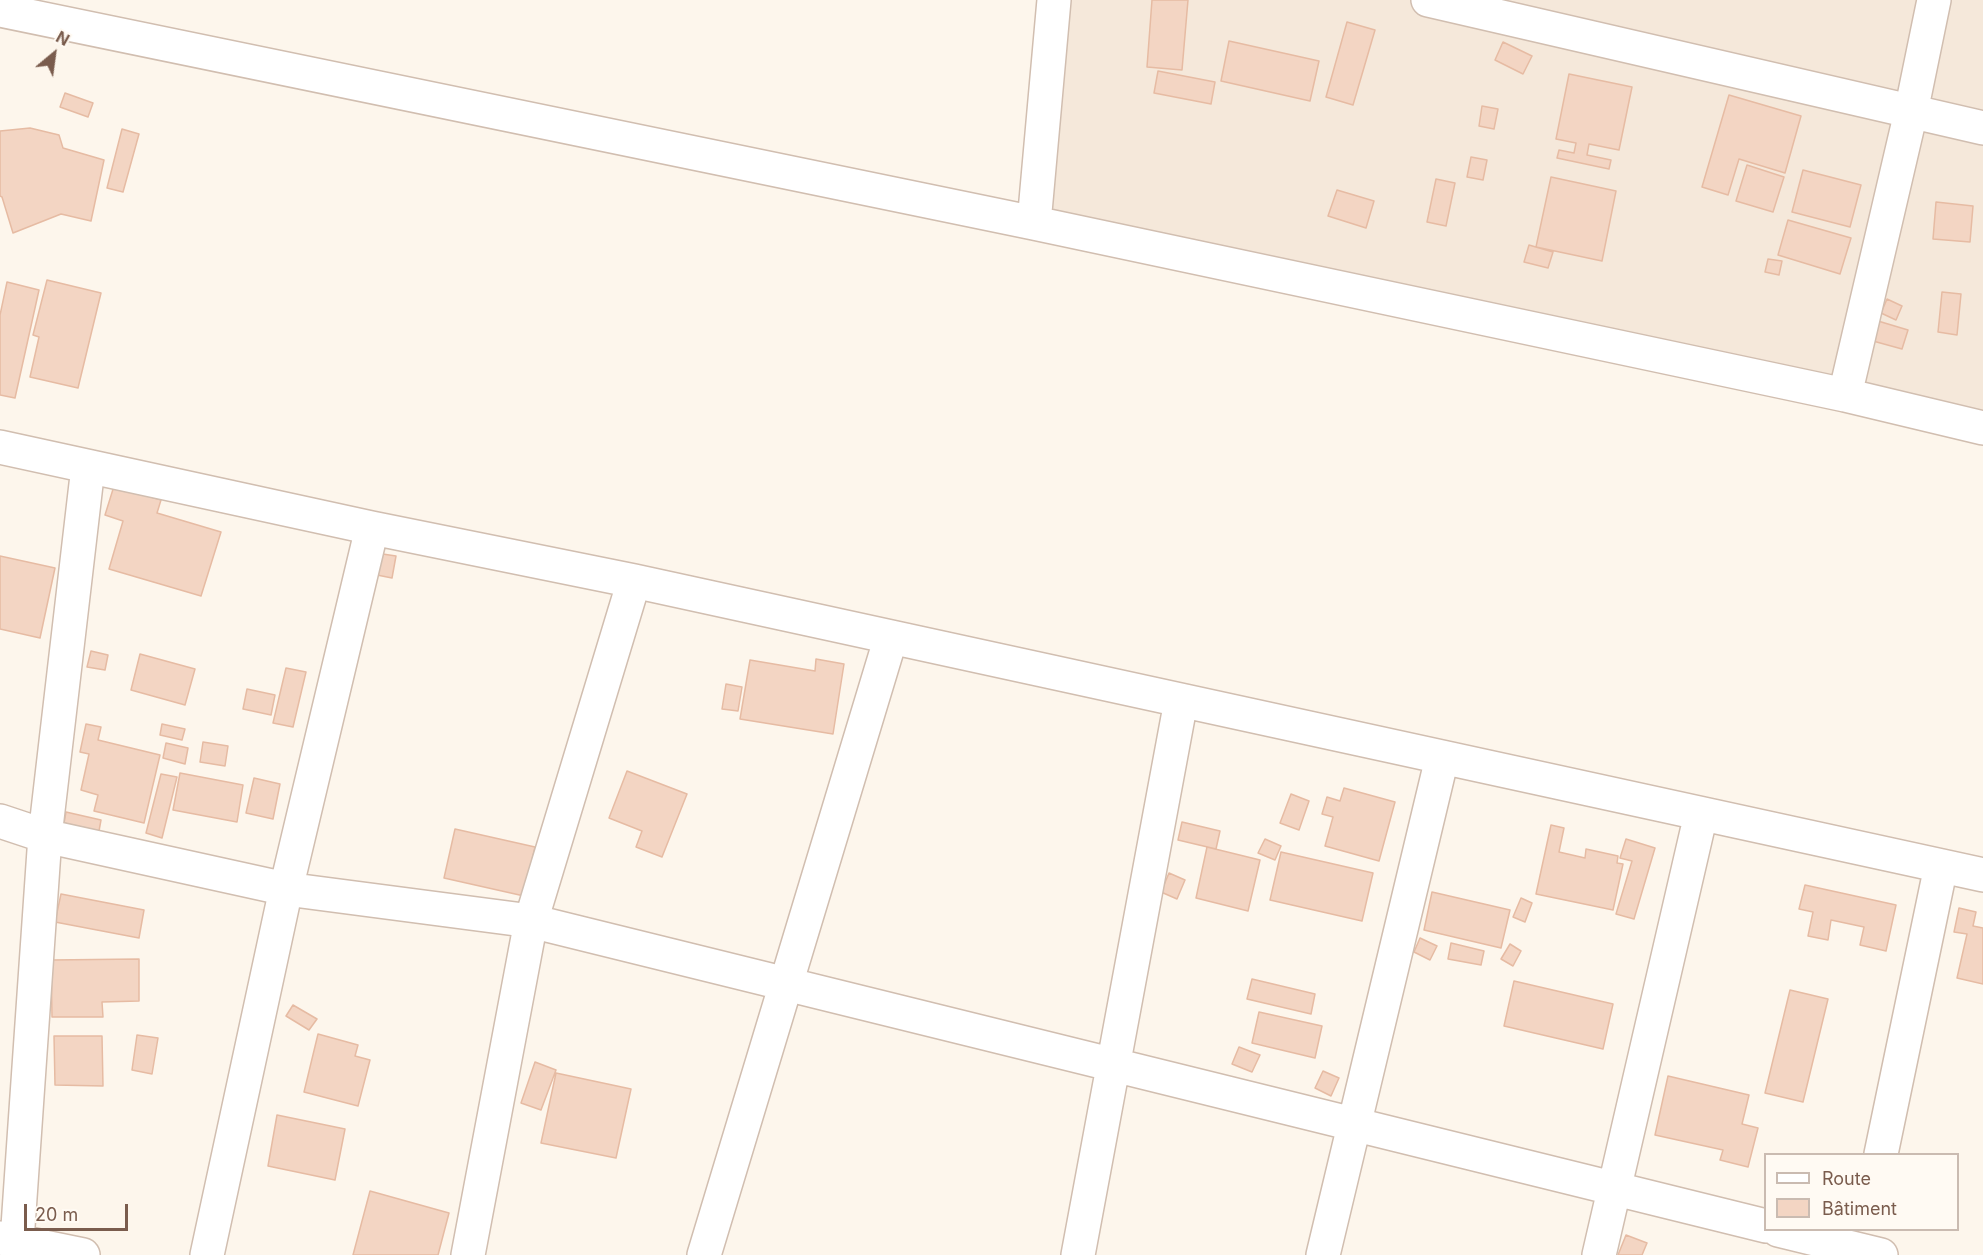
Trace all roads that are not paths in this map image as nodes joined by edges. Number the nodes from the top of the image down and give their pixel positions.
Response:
1 (1054, 0) edge
2 (1428, 0) edge
3 (1934, 0) edge
4 (0, 10) edge
5 (1911, 112) junction
6 (1983, 128) edge
7 (1034, 223) junction
8 (1845, 395) junction
9 (1983, 428) edge
10 (0, 447) edge
11 (88, 467) junction
12 (372, 528) junction
13 (634, 581) junction
14 (891, 637) junction
15 (1181, 701) junction
16 (1442, 758) junction
17 (1701, 814) junction
18 (0, 821) edge
19 (45, 836) junction
20 (1941, 866) junction
21 (1983, 875) edge
22 (286, 889) junction
23 (531, 921) junction
24 (787, 984) junction
25 (1112, 1065) junction
26 (1354, 1125) junction
27 (1881, 1153) edge
28 (1614, 1189) junction
29 (1764, 1226) edge
30 (1783, 1231) edge
31 (8, 1239) edge
32 (1867, 1247) edge
33 (83, 1255) edge
34 (207, 1255) edge
35 (468, 1255) edge
36 (704, 1255) edge
37 (1078, 1255) edge
38 (1323, 1255) edge
39 (1599, 1255) edge

1 - 7 street
2 - 5 street
3 - 5 street
4 - 7 street
5 - 6 street
5 - 8 street
7 - 8 street
8 - 9 street
10 - 11 street
11 - 12 street
11 - 19 street
12 - 13 street
12 - 22 street
13 - 14 street
13 - 23 street
14 - 15 street
14 - 24 street
15 - 16 street
15 - 25 street
16 - 17 street
16 - 26 street
17 - 20 street
17 - 28 street
18 - 19 street
19 - 22 street
19 - 31 street
20 - 21 street
20 - 27 street
22 - 23 street
22 - 34 street
23 - 24 street
23 - 35 street
24 - 25 street
24 - 36 street
25 - 26 street
25 - 37 street
26 - 28 street
26 - 38 street
28 - 29 street
28 - 39 street
30 - 32 street
31 - 33 street

